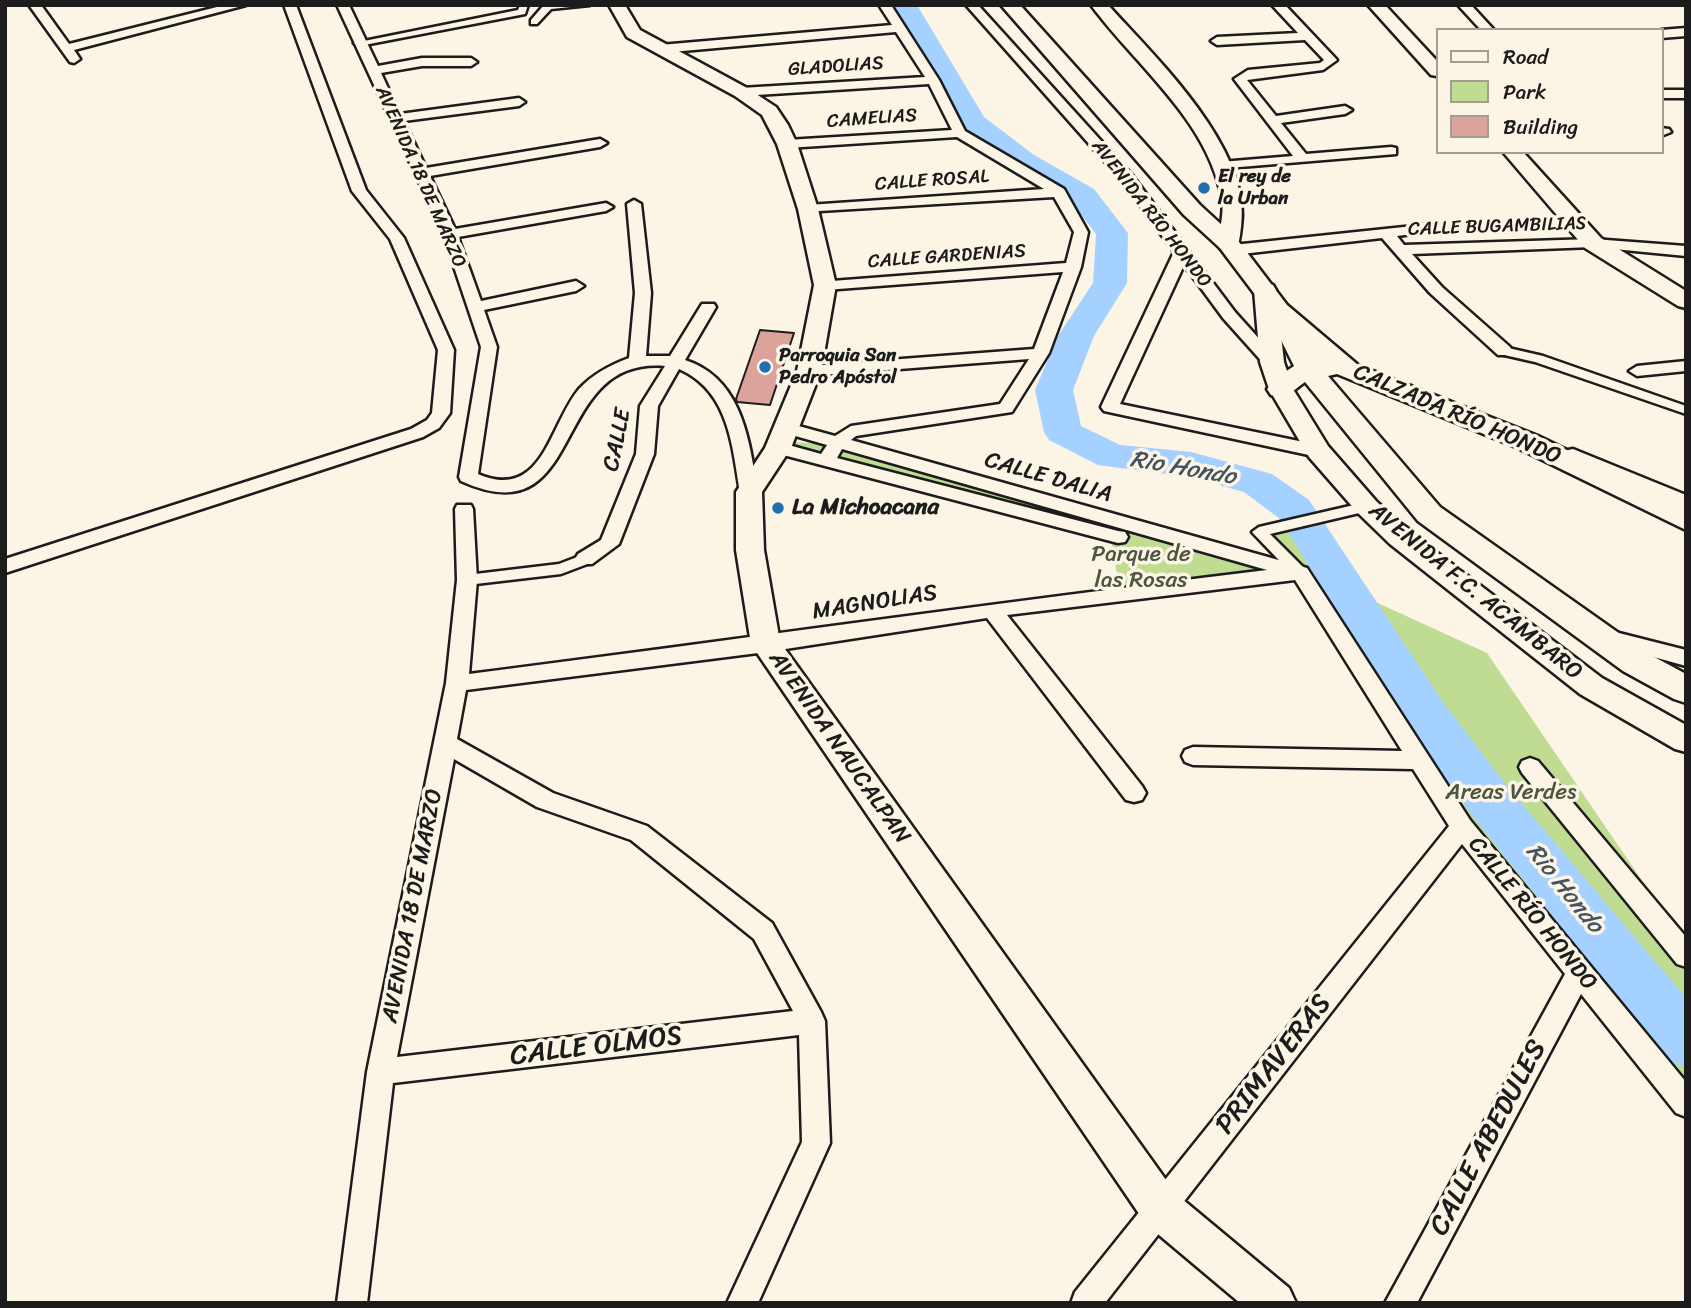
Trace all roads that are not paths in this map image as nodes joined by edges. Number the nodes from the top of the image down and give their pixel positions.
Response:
1 (35, 5) edge
2 (240, 5) edge
3 (290, 5) edge
4 (343, 5) edge
5 (586, 5) edge
6 (617, 5) edge
7 (885, 5) edge
8 (972, 5) edge
9 (1010, 5) edge
10 (1029, 5) edge
11 (1099, 5) edge
12 (1278, 5) edge
13 (1376, 5) edge
14 (1464, 5) edge
15 (548, 6) edge
16 (523, 8) edge
17 (534, 22) dead end
18 (901, 28) junction
19 (1486, 28) edge
20 (1686, 32) edge
21 (1663, 34) edge
22 (1310, 36) junction
23 (1217, 41) dead end
24 (359, 43) junction
25 (66, 48) junction
26 (660, 49) junction
27 (75, 60) dead end
28 (471, 62) dead end
29 (1436, 70) edge
30 (373, 71) junction
31 (933, 80) junction
32 (741, 92) junction
33 (1663, 94) edge
34 (1686, 94) edge
35 (519, 102) dead end
36 (1345, 110) dead end
37 (398, 118) junction
38 (1273, 120) junction
39 (960, 133) junction
40 (600, 144) dead end
41 (787, 144) junction
42 (1391, 151) dead end
43 (1514, 154) edge
44 (1303, 159) junction
45 (1221, 166) junction
46 (421, 173) junction
47 (1059, 192) junction
48 (634, 204) dead end
49 (606, 207) dead end
50 (808, 209) junction
51 (1423, 229) dead end
52 (1386, 233) junction
53 (450, 234) junction
54 (1593, 243) junction
55 (1230, 247) junction
56 (1400, 250) junction
57 (1686, 251) edge
58 (1182, 252) junction
59 (1073, 267) junction
60 (825, 285) junction
61 (576, 286) dead end
62 (1272, 300) junction
63 (1686, 301) edge
64 (474, 307) junction
65 (708, 307) dead end
66 (1504, 351) joint
67 (1041, 353) junction
68 (637, 359) junction
69 (676, 360) junction
70 (1272, 362) junction
71 (1686, 366) edge
72 (1309, 370) junction
73 (809, 371) junction
74 (1349, 371) junction
75 (1637, 371) dead end
76 (1281, 389) junction
77 (1686, 410) edge
78 (781, 437) junction
79 (1528, 442) junction
80 (1318, 451) junction
81 (831, 452) junction
82 (749, 492) junction
83 (1686, 505) edge
84 (1367, 507) junction
85 (1035, 508) junction
86 (464, 509) dead end
87 (1686, 520) edge
88 (1686, 528) edge
89 (585, 559) joint
90 (5, 566) edge
91 (1300, 573) junction
92 (1270, 578) junction
93 (467, 580) junction
94 (992, 610) junction
95 (1601, 635) junction
96 (766, 645) junction
97 (1686, 658) edge
98 (1686, 680) edge
99 (457, 683) junction
100 (1686, 690) edge
101 (1686, 740) edge
102 (445, 743) junction
103 (1193, 756) dead end
104 (1420, 760) junction
105 (1530, 767) dead end
106 (1134, 793) dead end
107 (1462, 827) junction
108 (1686, 956) edge
109 (1579, 973) junction
110 (812, 1021) junction
111 (381, 1072) junction
112 (1686, 1104) edge
113 (1161, 1209) junction
114 (352, 1303) edge
115 (742, 1303) edge
116 (1086, 1303) edge
117 (1274, 1303) edge
118 (1400, 1303) edge

1 - 25 street
2 - 25 street
3 - 90 street
4 - 24 street, AVENIDA 18 DE MARZO
5 - 15 street
6 - 26 main road
7 - 18 street
8 - 58 street, AVENIDA RÍO HONDO
9 - 55 main road, CALZADA RÍO HONDO
10 - 55 main road, CALZADA RÍO HONDO
11 - 45 main road
12 - 22 street
13 - 29 main road
14 - 19 street
15 - 17 street
16 - 24 street
18 - 26 street
18 - 31 street
20 - 21 street
22 - 23 street
22 - 38 street
24 - 30 street, AVENIDA 18 DE MARZO
25 - 27 street
26 - 32 main road
28 - 30 street
30 - 37 street, AVENIDA 18 DE MARZO
31 - 32 street, GLADOLIAS
31 - 39 street
32 - 41 main road
33 - 34 street
35 - 37 street
36 - 38 street
37 - 46 street, AVENIDA 18 DE MARZO
38 - 44 street
39 - 41 street, CAMELIAS
39 - 47 street
40 - 46 street
41 - 50 main road
42 - 44 street
43 - 54 main road
44 - 45 street
45 - 55 main road
46 - 53 street, AVENIDA 18 DE MARZO
47 - 50 street, CALLE ROSAL
47 - 59 street
48 - 68 street
49 - 53 street
50 - 60 main road
51 - 52 street
52 - 55 street, CALLE BUGAMBILIAS
52 - 56 street, CALLE BUGAMBILIAS
53 - 64 street, AVENIDA 18 DE MARZO
54 - 56 street, CALLE BUGAMBILIAS
54 - 57 street, CALLE BUGAMBILIAS
54 - 63 main road
55 - 62 main road, CALZADA RÍO HONDO
56 - 66 street
58 - 70 street, AVENIDA RÍO HONDO
58 - 80 street
59 - 60 street, CALLE GARDENIAS
59 - 67 street
60 - 73 main road
61 - 64 street
62 - 70 main road, AVENIDA F.C. ACAMBARO
62 - 72 main road, AVENIDA F.C. ACAMBARO
62 - 74 main road, CALZADA RÍO HONDO
64 - 68 street, AVENIDA 18 DE MARZO
65 - 69 street, CALLE
66 - 77 street
67 - 73 street
67 - 81 street
68 - 69 street
69 - 82 street
69 - 89 street, CALLE
70 - 76 main road, AVENIDA F.C. ACAMBARO
71 - 75 street
72 - 74 main road
72 - 76 main road
72 - 95 main road, AVENIDA F.C. ACAMBARO
73 - 78 main road
74 - 79 main road, CALZADA RÍO HONDO
76 - 80 main road, AVENIDA F.C. ACAMBARO
78 - 81 street, CALLE DALIA
78 - 82 main road
79 - 83 main road
79 - 87 main road, CALZADA RÍO HONDO
79 - 88 main road
80 - 84 main road, AVENIDA F.C. ACAMBARO
81 - 85 street, CALLE DALIA
82 - 96 main road, AVENIDA NAUCALPAN
84 - 91 street
84 - 101 main road, AVENIDA F.C. ACAMBARO
85 - 91 street, CALLE DALIA
85 - 92 street, CALLE DALIA
86 - 93 street, AVENIDA 18 DE MARZO
89 - 93 street
91 - 92 street, MAGNOLIAS
91 - 104 street, CALLE RÍO HONDO
92 - 94 street, MAGNOLIAS
93 - 99 street, AVENIDA 18 DE MARZO
94 - 96 street, MAGNOLIAS
94 - 106 street
95 - 97 street
95 - 98 main road, AVENIDA F.C. ACAMBARO
95 - 100 main road, AVENIDA F.C. ACAMBARO
96 - 99 street, MAGNOLIAS
96 - 113 main road, AVENIDA NAUCALPAN
99 - 102 street, AVENIDA 18 DE MARZO
102 - 110 street
102 - 111 street, AVENIDA 18 DE MARZO
103 - 104 street
104 - 107 street, CALLE RÍO HONDO
105 - 108 street
107 - 109 street, CALLE RÍO HONDO
107 - 113 street, PRIMAVERAS
109 - 112 street, CALLE RÍO HONDO
109 - 118 street, CALLE ABEDULES
110 - 111 street, CALLE OLMOS
110 - 115 street
111 - 114 street, AVENIDA 18 DE MARZO
113 - 116 street, PRIMAVERAS
113 - 117 main road, AVENIDA NAUCALPAN

